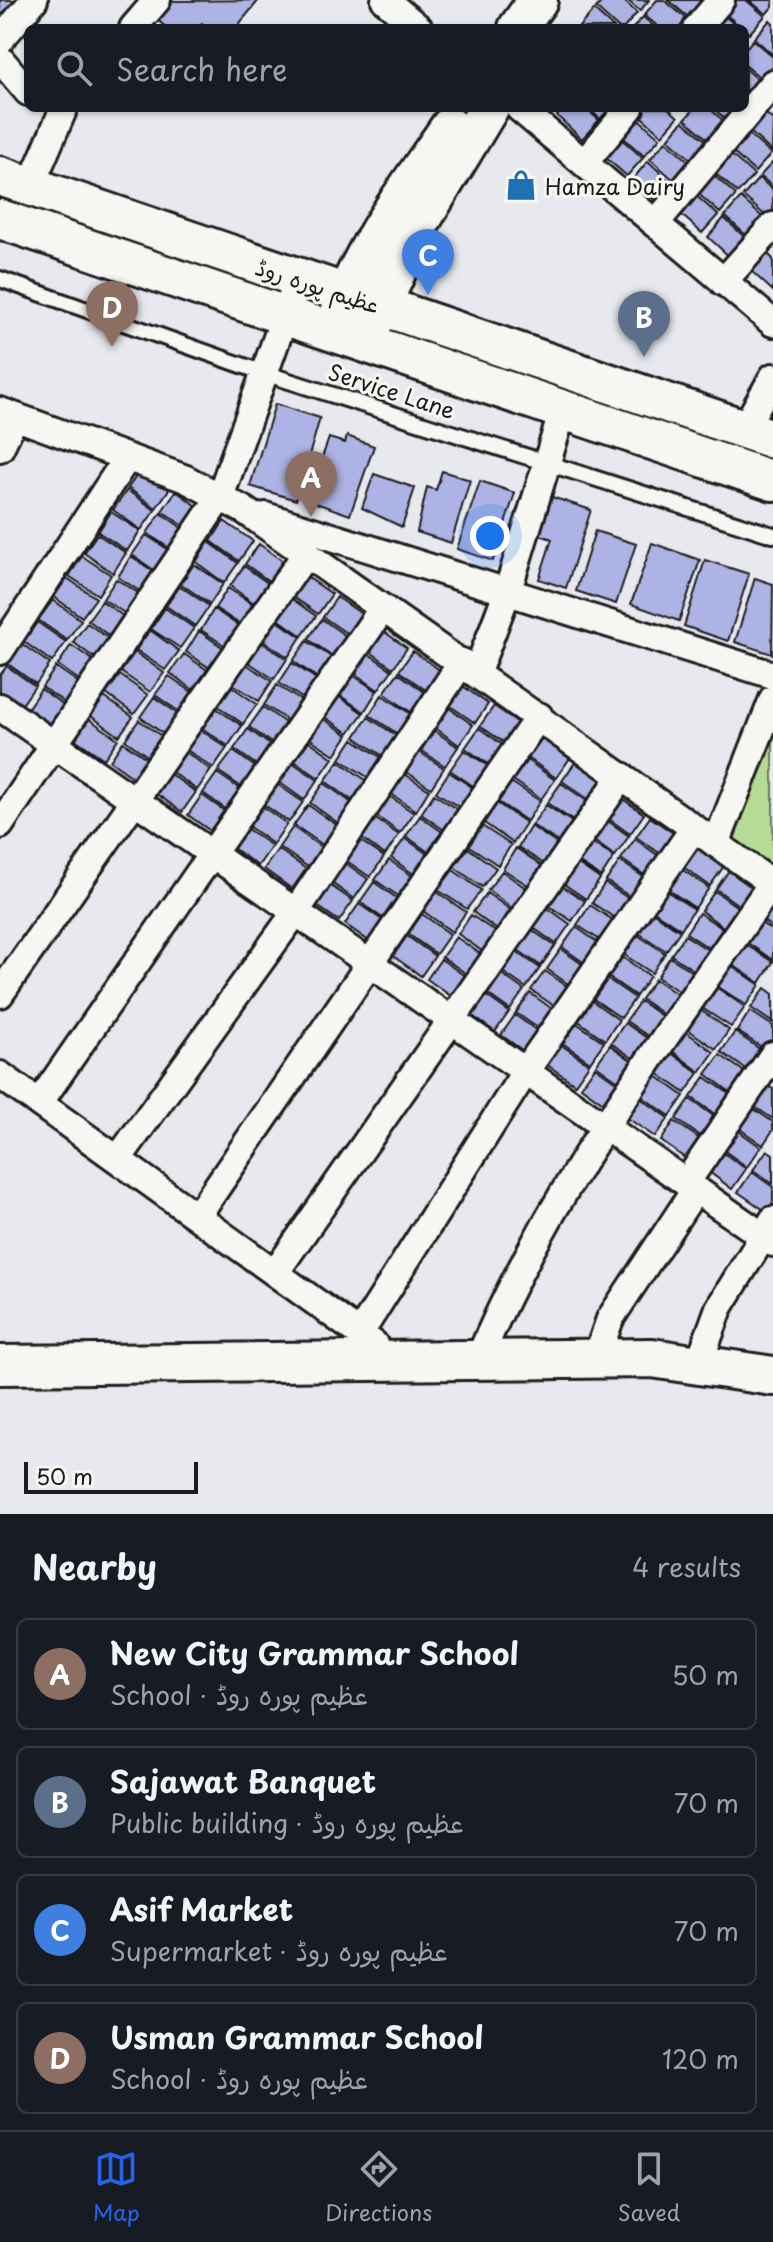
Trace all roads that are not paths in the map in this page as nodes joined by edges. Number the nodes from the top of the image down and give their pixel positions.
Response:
1 (34, 0) edge
2 (157, 0) edge
3 (538, 0) edge
4 (562, 0) edge
5 (721, 0) edge
6 (136, 24) edge
7 (521, 24) edge
8 (546, 24) edge
9 (700, 24) edge
10 (0, 40) edge
11 (0, 59) edge
12 (773, 83) edge
13 (24, 87) edge
14 (60, 112) edge
15 (460, 112) edge
16 (487, 112) edge
17 (524, 112) edge
18 (627, 112) edge
19 (749, 112) edge
20 (749, 112) edge
21 (584, 163) junction
22 (15, 181) edge
23 (0, 219) edge
24 (655, 224) junction
25 (773, 226) edge
26 (0, 279) edge
27 (298, 279) junction
28 (723, 282) junction
29 (362, 300) junction
30 (285, 316) junction
31 (773, 323) edge
32 (350, 338) junction
33 (264, 373) junction
34 (773, 377) edge
35 (563, 410) junction
36 (8, 414) edge
37 (758, 434) edge
38 (0, 448) edge
39 (127, 458) junction
40 (546, 462) junction
41 (773, 481) edge
42 (220, 497) junction
43 (244, 510) junction
44 (773, 535) edge
45 (305, 555) junction
46 (508, 590) junction
47 (383, 608) junction
48 (0, 651) edge
49 (470, 667) junction
50 (773, 675) edge
51 (773, 699) edge
52 (0, 707) edge
53 (539, 716) junction
54 (55, 746) junction
55 (622, 776) junction
56 (135, 802) junction
57 (0, 825) edge
58 (694, 828) junction
59 (716, 844) junction
60 (211, 854) junction
61 (772, 883) edge
62 (295, 913) junction
63 (371, 966) junction
64 (0, 994) edge
65 (450, 1021) junction
66 (773, 1055) edge
67 (525, 1072) junction
68 (0, 1075) edge
69 (39, 1103) junction
70 (606, 1128) junction
71 (118, 1159) junction
72 (691, 1186) junction
73 (197, 1216) junction
74 (769, 1233) edge
75 (275, 1273) junction
76 (360, 1333) junction
77 (479, 1359) junction
78 (596, 1359) junction
79 (396, 1360) junction
80 (699, 1363) junction
81 (0, 1365) edge
82 (773, 1376) edge

1 - 10 street
2 - 6 street
3 - 7 main road
4 - 8 main road
5 - 9 street
11 - 13 street
12 - 20 street
14 - 22 street
15 - 29 main road
16 - 29 main road
17 - 21 street
18 - 21 street
19 - 24 street
21 - 24 street
22 - 27 main road, عظیم پورہ روڈ
23 - 30 main road, عظیم پورہ روڈ
24 - 28 street
25 - 28 street
26 - 33 lane, Service Lane
27 - 29 main road, عظیم پورہ روڈ
27 - 30 street
28 - 31 street
29 - 32 main road
29 - 37 main road, عظیم پورہ روڈ
30 - 32 main road, عظیم پورہ روڈ
30 - 33 street
32 - 35 main road, عظیم پورہ روڈ
33 - 40 lane, Service Lane
33 - 42 street
34 - 37 street
35 - 40 street
35 - 41 main road, عظیم پورہ روڈ
36 - 38 street
36 - 39 street
39 - 42 street
39 - 48 street
40 - 44 lane, Service Lane
40 - 46 street
42 - 43 street
42 - 54 street
43 - 45 street
43 - 46 street
45 - 47 street
45 - 56 street
46 - 49 street
46 - 50 street
47 - 49 street
47 - 60 street
49 - 53 street
49 - 62 street
51 - 59 street
52 - 54 street
53 - 55 street
53 - 63 street
54 - 56 street
54 - 57 street
55 - 58 street
55 - 65 street
56 - 60 street
56 - 64 street
58 - 59 street
58 - 67 street
59 - 61 street
60 - 62 street
60 - 69 street
61 - 70 street
62 - 63 street
62 - 71 street
63 - 65 street
63 - 73 street
65 - 67 street
65 - 75 street
66 - 72 street
67 - 70 street
67 - 76 street
68 - 69 street
69 - 71 street
70 - 72 street
70 - 77 street
71 - 73 street
72 - 74 street
72 - 78 street
73 - 75 street
74 - 80 street
75 - 76 street
76 - 79 street
77 - 78 main road
77 - 79 main road
78 - 80 main road
79 - 81 main road
80 - 82 main road

